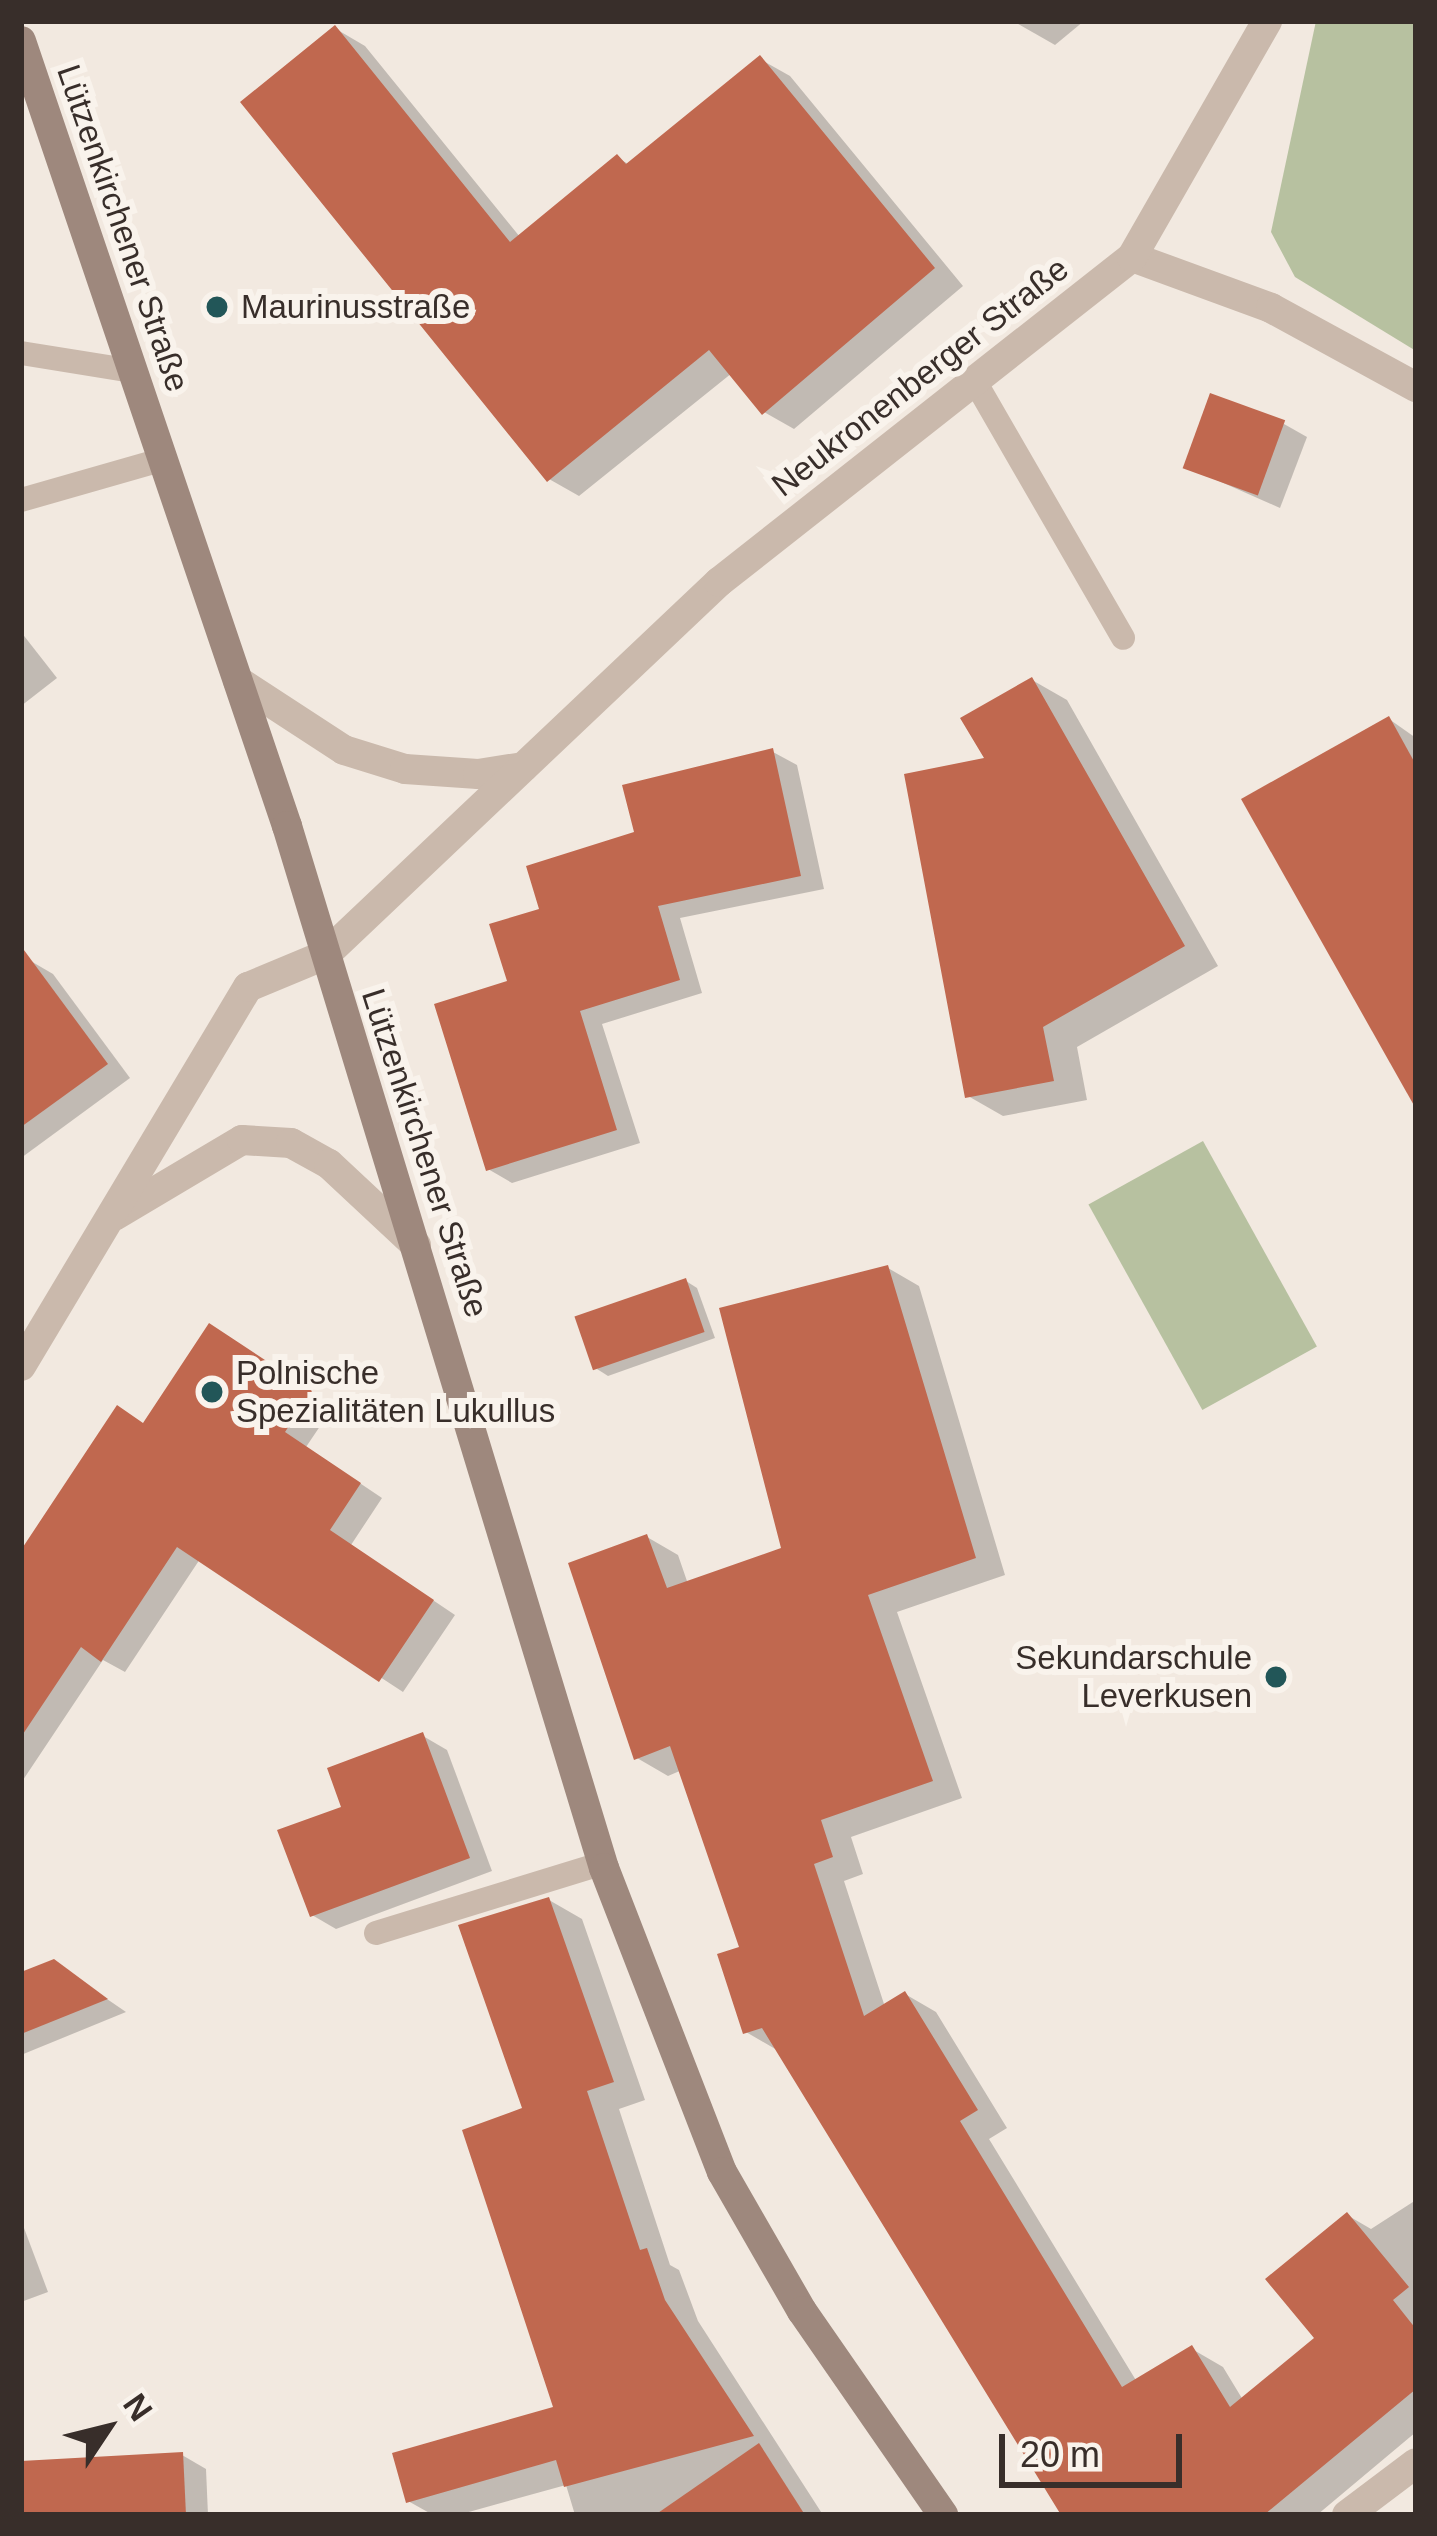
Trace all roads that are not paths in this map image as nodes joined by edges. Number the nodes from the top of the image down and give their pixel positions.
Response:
1 (1267, 21) edge
2 (21, 41) edge
3 (1132, 256) junction
4 (21, 353) edge
5 (134, 371) junction
6 (973, 378) junction
7 (1416, 387) edge
8 (164, 459) junction
9 (21, 500) edge
10 (1123, 638) dead end
11 (238, 681) junction
12 (524, 767) junction
13 (325, 955) junction
14 (109, 1219) junction
15 (416, 1245) junction
16 (21, 1366) edge
17 (603, 1863) junction
18 (376, 1933) dead end
19 (1416, 2463) edge
20 (943, 2515) edge
21 (1347, 2515) edge

1 - 3 street
2 - 5 main road, Lützenkirchener Straße
3 - 6 street, Neukronenberger Straße
3 - 7 street
4 - 5 lane
5 - 8 main road, Lützenkirchener Straße
6 - 10 lane
6 - 12 street, Neukronenberger Straße
8 - 9 lane
8 - 11 main road, Lützenkirchener Straße
11 - 12 street
11 - 13 main road, Lützenkirchener Straße
12 - 13 street, Neukronenberger Straße
13 - 14 street
13 - 15 main road, Lützenkirchener Straße
14 - 15 street
14 - 16 street
15 - 17 main road, Lützenkirchener Straße
17 - 18 lane
17 - 20 main road, Lützenkirchener Straße
19 - 21 street

